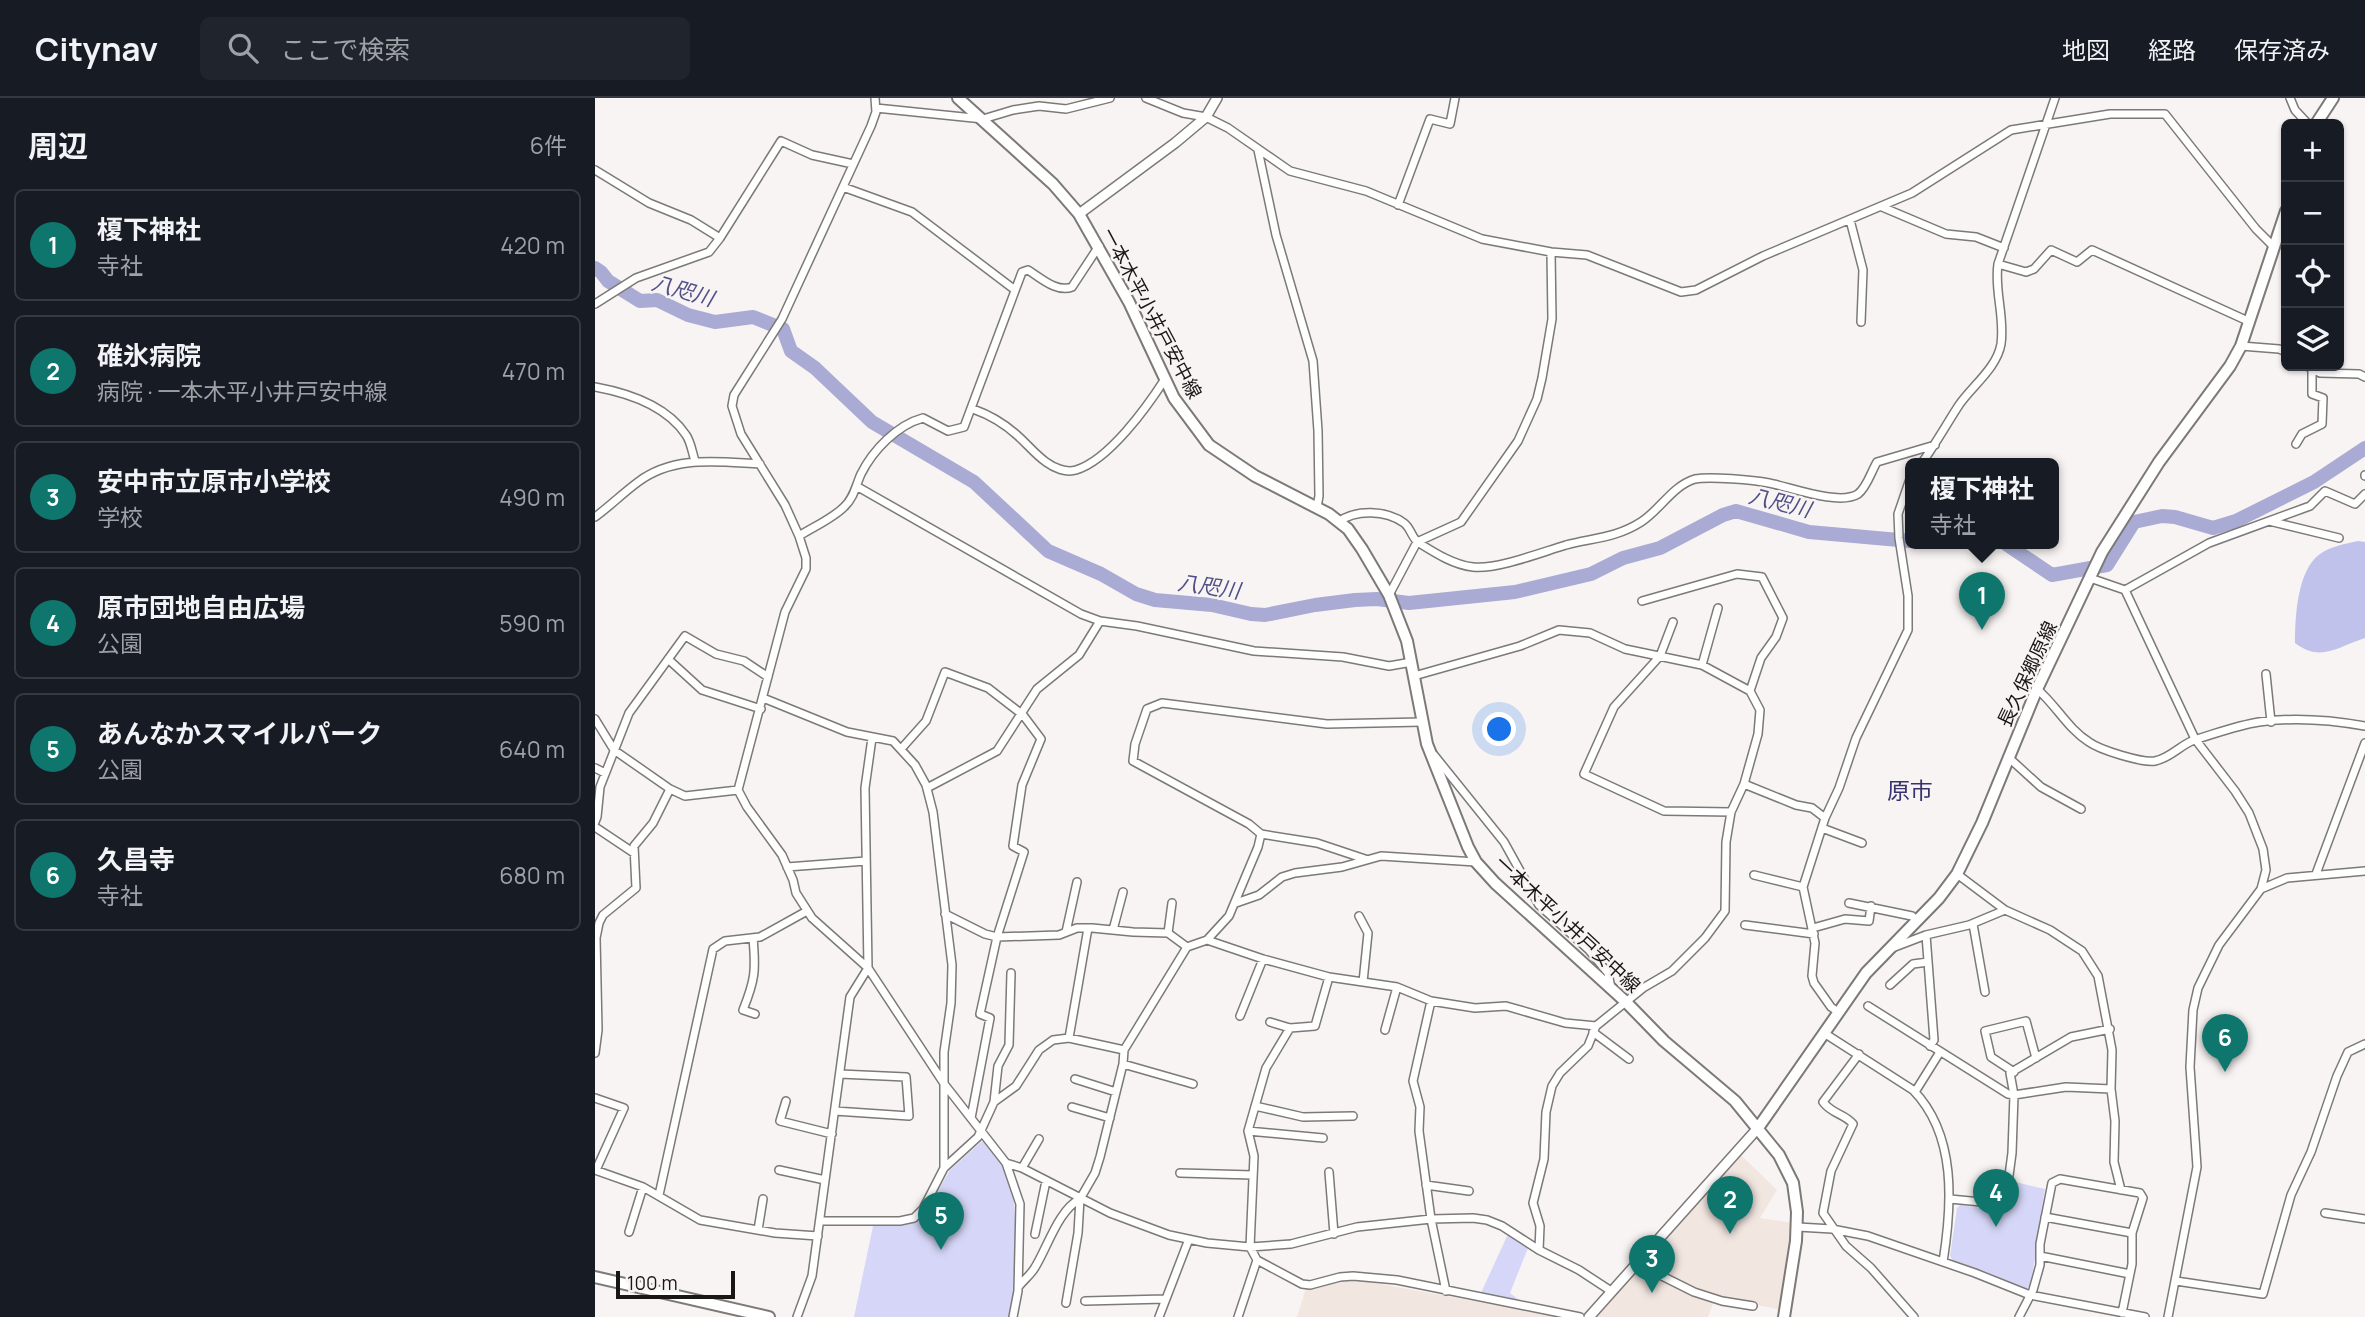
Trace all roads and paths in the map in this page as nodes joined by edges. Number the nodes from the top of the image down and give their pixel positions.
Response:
1 (875, 98) edge
2 (958, 98) edge
3 (1109, 98) edge
4 (1146, 98) edge
5 (1217, 98) edge
6 (1455, 98) edge
7 (2055, 98) edge
8 (2290, 98) edge
9 (2333, 98) edge
10 (876, 108) junction
11 (1206, 117) junction
12 (983, 119) junction
13 (2303, 119) edge
14 (2319, 119) edge
15 (2047, 125) junction
16 (1258, 150) junction
17 (853, 164) junction
18 (595, 170) edge
19 (843, 187) junction
20 (1398, 205) junction
21 (1882, 207) junction
22 (1079, 214) junction
23 (1850, 220) junction
24 (2281, 228) edge
25 (720, 238) junction
26 (1099, 246) junction
27 (2004, 248) junction
28 (2275, 248) junction
29 (1551, 251) junction
30 (1999, 264) junction
31 (1015, 290) junction
32 (595, 304) edge
33 (1861, 322) dead end
34 (2250, 322) junction
35 (2241, 346) junction
36 (2281, 350) edge
37 (2309, 371) edge
38 (2316, 371) edge
39 (2365, 377) edge
40 (1165, 379) junction
41 (595, 387) edge
42 (973, 409) junction
43 (2296, 444) dead end
44 (1934, 445) junction
45 (1925, 458) edge
46 (695, 461) junction
47 (760, 464) junction
48 (858, 487) junction
49 (1905, 494) edge
50 (2365, 494) edge
51 (1317, 507) junction
52 (595, 517) edge
53 (2269, 521) junction
54 (1338, 522) junction
55 (799, 536) junction
56 (2339, 538) dead end
57 (1417, 542) junction
58 (2090, 578) junction
59 (2125, 590) junction
60 (1389, 596) junction
61 (1642, 601) dead end
62 (1718, 608) dead end
63 (1100, 621) junction
64 (1674, 622) dead end
65 (1660, 656) junction
66 (668, 659) junction
67 (1412, 662) junction
68 (1702, 666) junction
69 (2266, 674) dead end
70 (1414, 676) junction
71 (768, 677) junction
72 (2037, 689) junction
73 (1750, 691) junction
74 (763, 698) junction
75 (761, 709) junction
76 (1020, 713) junction
77 (595, 719) edge
78 (1422, 722) junction
79 (2271, 722) junction
80 (2365, 726) edge
81 (872, 738) junction
82 (2196, 739) junction
83 (2365, 743) edge
84 (1429, 749) junction
85 (614, 750) junction
86 (901, 750) junction
87 (2008, 757) junction
88 (595, 768) edge
89 (605, 772) junction
90 (1744, 784) junction
91 (927, 788) junction
92 (670, 789) junction
93 (738, 790) junction
94 (2081, 809) dead end
95 (1731, 812) junction
96 (1825, 818) junction
97 (595, 825) edge
98 (1822, 828) junction
99 (1261, 834) junction
100 (1862, 843) dead end
101 (634, 853) junction
102 (1367, 860) junction
103 (866, 861) junction
104 (1476, 862) junction
105 (787, 867) junction
106 (2365, 871) edge
107 (1957, 874) junction
108 (2316, 874) junction
109 (1754, 875) dead end
110 (1077, 883) dead end
111 (1803, 887) junction
112 (2261, 889) junction
113 (1123, 892) dead end
114 (1172, 903) dead end
115 (1236, 903) junction
116 (1849, 903) dead end
117 (1871, 906) junction
118 (2005, 910) junction
119 (807, 911) junction
120 (945, 914) junction
121 (1359, 916) dead end
122 (1917, 921) junction
123 (1973, 923) junction
124 (1745, 925) dead end
125 (1088, 928) junction
126 (1113, 930) junction
127 (1813, 931) junction
128 (1066, 932) junction
129 (1168, 933) junction
130 (1926, 935) junction
131 (997, 937) junction
132 (753, 939) junction
133 (1207, 940) junction
134 (1187, 947) junction
135 (1892, 948) junction
136 (1263, 959) junction
137 (1928, 961) junction
138 (868, 968) junction
139 (1011, 973) dead end
140 (1329, 977) junction
141 (596, 978) edge
142 (1363, 982) junction
143 (1890, 985) dead end
144 (1397, 987) junction
145 (1611, 988) junction
146 (1985, 992) dead end
147 (1431, 1001) junction
148 (1626, 1002) junction
149 (1868, 1006) dead end
150 (1838, 1012) junction
151 (755, 1014) dead end
152 (1240, 1016) dead end
153 (1270, 1022) dead end
154 (1290, 1028) junction
155 (1594, 1029) junction
156 (2110, 1029) junction
157 (597, 1030) edge
158 (1385, 1030) dead end
159 (1824, 1033) junction
160 (1069, 1038) junction
161 (2365, 1044) edge
162 (1930, 1046) junction
163 (1124, 1050) junction
164 (595, 1052) edge
165 (1940, 1052) junction
166 (1859, 1054) junction
167 (2036, 1058) junction
168 (1629, 1059) dead end
169 (1123, 1064) junction
170 (2014, 1072) junction
171 (840, 1074) junction
172 (1075, 1079) dead end
173 (1193, 1084) dead end
174 (946, 1085) junction
175 (2111, 1089) junction
176 (1116, 1092) junction
177 (1915, 1092) junction
178 (2014, 1095) junction
179 (595, 1098) edge
180 (786, 1101) dead end
181 (994, 1102) junction
182 (1255, 1106) junction
183 (1072, 1107) dead end
184 (835, 1111) junction
185 (1353, 1116) dead end
186 (971, 1118) junction
187 (1110, 1118) junction
188 (1758, 1128) junction
189 (982, 1131) junction
190 (1248, 1131) junction
191 (832, 1133) junction
192 (1323, 1138) dead end
193 (1039, 1139) dead end
194 (1006, 1163) junction
195 (944, 1168) junction
196 (1022, 1168) junction
197 (596, 1170) edge
198 (779, 1170) dead end
199 (1329, 1171) dead end
200 (1180, 1173) dead end
201 (1253, 1175) junction
202 (825, 1180) junction
203 (1046, 1181) junction
204 (1426, 1185) junction
205 (643, 1187) junction
206 (2121, 1190) junction
207 (1469, 1191) dead end
208 (659, 1195) junction
209 (763, 1199) dead end
210 (1080, 1199) junction
211 (1950, 1199) junction
212 (2325, 1213) dead end
213 (2045, 1217) junction
214 (1431, 1219) junction
215 (2365, 1219) edge
216 (820, 1221) junction
217 (1798, 1227) junction
218 (1832, 1229) junction
219 (758, 1230) junction
220 (629, 1232) dead end
221 (2132, 1233) junction
222 (1035, 1234) dead end
223 (1334, 1234) junction
224 (818, 1236) junction
225 (1189, 1239) junction
226 (1250, 1247) junction
227 (1539, 1250) junction
228 (2040, 1255) junction
229 (1257, 1260) junction
230 (1943, 1262) junction
231 (1636, 1263) junction
232 (2130, 1274) junction
233 (595, 1277) edge
234 (2176, 1281) junction
235 (1018, 1287) junction
236 (1446, 1291) junction
237 (1611, 1291) junction
238 (2030, 1295) junction
239 (1165, 1299) junction
240 (1085, 1301) dead end
241 (1066, 1303) dead end
242 (1753, 1306) dead end
243 (729, 1312) edge
244 (2122, 1313) junction
245 (769, 1317) edge
246 (797, 1317) edge
247 (1013, 1317) edge
248 (1159, 1317) edge
249 (1238, 1317) edge
250 (1580, 1317) edge
251 (1589, 1317) edge
252 (1784, 1317) edge
253 (1914, 1317) edge
254 (2019, 1317) edge
255 (2145, 1317) edge
256 (2168, 1317) edge

1 - 10 street
2 - 12 main road, 一本木平小井戸安中線
3 - 12 street
4 - 11 street
5 - 11 street
6 - 20 street
7 - 15 street
8 - 13 street
9 - 14 main road
10 - 12 street
10 - 17 street
11 - 16 street
11 - 22 street
12 - 22 main road, 一本木平小井戸安中線
15 - 21 street
15 - 27 street
15 - 28 street
16 - 20 street
16 - 51 street
17 - 19 street
17 - 25 street
18 - 25 street
19 - 31 street
19 - 47 street
20 - 29 street
21 - 23 street
21 - 27 street
22 - 26 main road, 一本木平小井戸安中線
23 - 29 street
23 - 33 street
24 - 28 main road, 長久保郷原線
25 - 32 street
26 - 31 street
26 - 40 main road, 一本木平小井戸安中線
27 - 30 street
28 - 34 main road, 長久保郷原線
29 - 57 street
30 - 34 street
30 - 44 street
31 - 42 street
34 - 35 main road, 長久保郷原線
35 - 36 street
35 - 58 main road, 長久保郷原線
37 - 43 street
38 - 39 street
40 - 42 street
40 - 51 main road, 一本木平小井戸安中線
41 - 46 street
42 - 48 street
44 - 45 street
44 - 57 street
46 - 47 street
46 - 52 street
47 - 55 street
48 - 55 street
48 - 63 street
49 - 96 street
50 - 53 street
51 - 54 main road, 一本木平小井戸安中線
53 - 56 street
53 - 59 street
54 - 57 street
54 - 60 main road, 一本木平小井戸安中線
55 - 71 street
57 - 60 street
58 - 59 street
58 - 72 main road, 長久保郷原線
59 - 82 street
60 - 67 main road, 一本木平小井戸安中線
61 - 73 street
62 - 68 street
63 - 67 street
63 - 76 street
64 - 65 street
65 - 68 street
65 - 70 street
65 - 95 street
66 - 71 street
66 - 75 street
66 - 85 street
67 - 70 main road, 一本木平小井戸安中線
68 - 73 street
69 - 79 street
70 - 78 main road, 一本木平小井戸安中線
71 - 74 street
72 - 82 street
72 - 87 main road, 長久保郷原線
73 - 90 street
74 - 75 street
74 - 81 street
75 - 93 street
76 - 86 street
76 - 91 street
76 - 131 street
77 - 85 street
78 - 84 main road, 一本木平小井戸安中線
78 - 99 street
79 - 80 street
79 - 82 street
81 - 86 street
81 - 103 street
82 - 112 street
83 - 108 street
84 - 104 main road, 一本木平小井戸安中線
84 - 145 street
85 - 89 street
85 - 92 street
86 - 91 street
87 - 94 street
87 - 107 main road, 長久保郷原線
88 - 89 street
89 - 97 street
90 - 95 street
90 - 96 street
91 - 120 street
92 - 93 street
92 - 101 street
93 - 105 street
95 - 148 street
96 - 98 street
97 - 101 street
98 - 100 street
98 - 111 street
99 - 102 street
99 - 115 street
101 - 141 street
102 - 104 street
102 - 115 street
103 - 105 street
103 - 138 street
104 - 145 main road, 一本木平小井戸安中線
105 - 119 street
106 - 108 street
107 - 118 street
107 - 122 main road, 長久保郷原線
108 - 112 street
109 - 111 street
110 - 128 street
111 - 127 street
112 - 234 street
113 - 126 street
114 - 129 street
115 - 133 street
116 - 117 street
117 - 122 street
117 - 127 street
118 - 123 street
118 - 156 street
119 - 132 street
119 - 138 street
120 - 131 street
120 - 174 street
121 - 142 street
122 - 135 main road, 長久保郷原線
123 - 130 street
123 - 146 street
124 - 127 street
125 - 126 street
125 - 128 street
125 - 160 street
126 - 129 street
127 - 150 street
128 - 131 street
129 - 134 street
130 - 135 street
130 - 137 street
131 - 186 street
132 - 151 street
132 - 208 street
133 - 134 street
133 - 136 street
134 - 163 street
135 - 150 main road, 長久保郷原線
136 - 140 street
136 - 152 street
137 - 143 street
137 - 162 street
138 - 171 street
138 - 174 street
139 - 181 street
140 - 142 street
140 - 154 street
141 - 157 street
142 - 144 street
144 - 147 street
144 - 158 street
145 - 148 main road, 一本木平小井戸安中線
147 - 155 street
147 - 204 street
148 - 155 street
148 - 188 main road, 一本木平小井戸安中線
149 - 162 street
150 - 159 main road, 長久保郷原線
153 - 154 street
154 - 182 street
155 - 168 street
155 - 227 street
156 - 167 street
156 - 175 street
157 - 164 street
159 - 166 street
159 - 188 main road, 長久保郷原線
160 - 163 street
160 - 181 street
161 - 234 street
162 - 165 street
163 - 169 street
165 - 177 street
165 - 178 street
166 - 177 street
166 - 218 street
167 - 170 street
167 - 170 street
169 - 173 street
169 - 176 street
170 - 178 street
171 - 184 street
171 - 184 street
172 - 176 street
174 - 186 street
174 - 195 street
175 - 178 street
175 - 206 street
176 - 187 street
177 - 211 street
178 - 211 street
179 - 197 street
180 - 191 street
181 - 189 street
182 - 185 street
182 - 190 street
183 - 187 street
184 - 191 street
186 - 189 street
187 - 210 street
188 - 217 main road, 一本木平小井戸安中線
188 - 231 street
189 - 194 street
189 - 195 street
190 - 192 street
190 - 201 street
191 - 202 street
193 - 196 street
194 - 196 street
194 - 235 street
195 - 216 street
196 - 203 street
197 - 205 street
198 - 202 street
199 - 223 street
200 - 201 street
201 - 226 street
202 - 216 street
203 - 210 street
203 - 222 street
204 - 207 street
204 - 214 street
205 - 208 street
205 - 220 street
206 - 213 street
206 - 221 street
208 - 219 street
209 - 219 street
210 - 225 street
210 - 235 street
210 - 241 street
211 - 230 street
212 - 215 street
213 - 221 street
213 - 228 street
214 - 223 street
214 - 227 street
214 - 236 street
216 - 224 street
217 - 218 street
217 - 252 main road, 一本木平小井戸安中線
218 - 230 street
218 - 253 street
219 - 224 street
221 - 232 street
223 - 226 street
224 - 246 street
225 - 226 street
225 - 239 street
226 - 229 street
227 - 237 street
228 - 232 street
228 - 238 street
229 - 236 street
229 - 249 street
230 - 238 street
231 - 237 street
231 - 242 street
232 - 244 street
233 - 243 main road
234 - 256 street
235 - 247 street
236 - 250 street
237 - 251 street
238 - 244 street
238 - 254 street
239 - 240 street
239 - 248 street
243 - 245 main road
244 - 255 street

